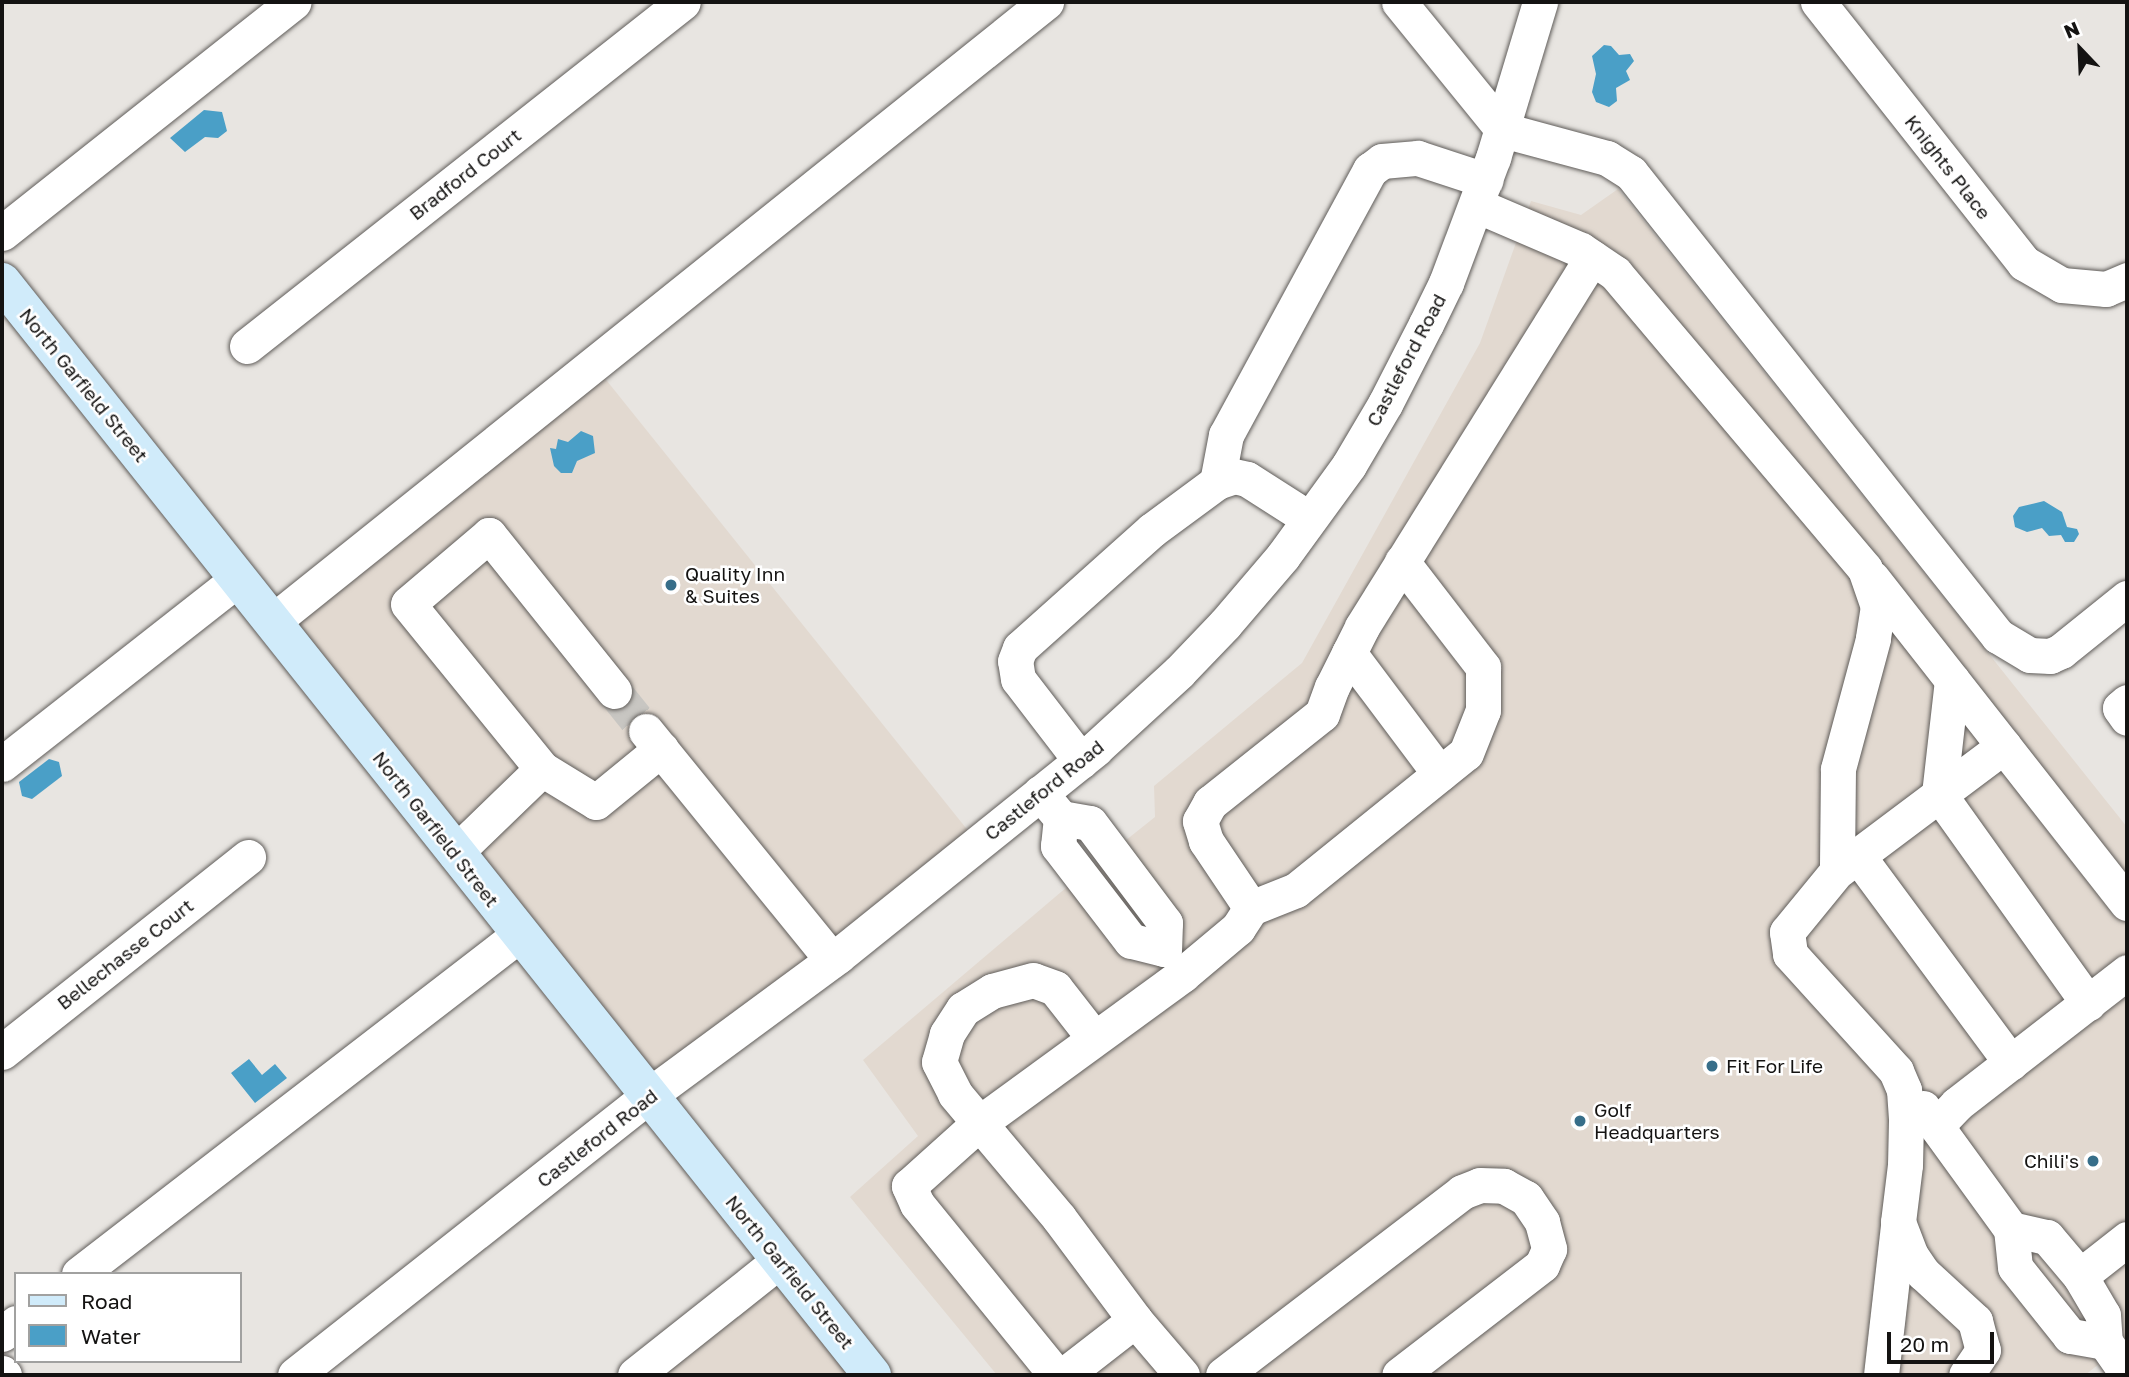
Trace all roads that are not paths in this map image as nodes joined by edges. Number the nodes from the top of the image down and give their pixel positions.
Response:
1 (293, 2) edge
2 (683, 2) edge
3 (1046, 2) edge
4 (1399, 2) edge
5 (1540, 2) edge
6 (1818, 2) edge
7 (1503, 130) junction
8 (1480, 193) junction
9 (2, 233) edge
10 (1592, 258) junction
11 (2, 282) edge
12 (2117, 285) edge
13 (247, 346) dead end
14 (1217, 482) junction
15 (1308, 518) junction
16 (1402, 562) junction
17 (1865, 569) junction
18 (238, 579) junction
19 (2127, 598) edge
20 (272, 622) junction
21 (1349, 653) junction
22 (1952, 680) junction
23 (614, 691) tunnel mouth
24 (2127, 702) edge
25 (2127, 718) edge
26 (2004, 746) junction
27 (1081, 761) junction
28 (2, 764) edge
29 (542, 769) junction
30 (1440, 774) junction
31 (1939, 794) junction
32 (1051, 806) junction
33 (455, 853) junction
34 (248, 857) dead end
35 (1847, 863) junction
36 (2127, 903) edge
37 (1251, 908) junction
38 (520, 934) junction
39 (832, 960) junction
40 (1173, 962) junction
41 (2127, 972) edge
42 (2088, 1003) junction
43 (1094, 1038) junction
44 (2, 1052) edge
45 (2011, 1063) junction
46 (1896, 1071) junction
47 (648, 1096) junction
48 (978, 1124) junction
49 (1936, 1126) junction
50 (1898, 1222) junction
51 (2011, 1229) junction
52 (2127, 1239) edge
53 (780, 1260) junction
54 (82, 1272) edge
55 (2080, 1276) junction
56 (1135, 1320) junction
57 (2105, 1342) junction
58 (2127, 1373) edge
59 (295, 1375) edge
60 (635, 1375) edge
61 (872, 1375) edge
62 (1182, 1375) edge
63 (1223, 1375) edge
64 (1399, 1375) edge
65 (1881, 1375) edge
66 (1966, 1375) edge

1 - 9 street
2 - 13 street, Bradford Court
3 - 20 street
4 - 7 street
5 - 7 street, Castleford Road
6 - 12 street, Knights Place
7 - 8 street, Castleford Road
7 - 19 street
8 - 10 street
8 - 14 street
8 - 15 street, Castleford Road
10 - 16 street
10 - 17 street
11 - 18 main road, North Garfield Street
14 - 15 street
14 - 27 street
15 - 27 street, Castleford Road
16 - 21 street
16 - 30 street
17 - 22 street
17 - 35 street
18 - 20 main road, North Garfield Street
18 - 28 street
20 - 33 main road, North Garfield Street
21 - 30 street
21 - 37 street
22 - 26 street
22 - 31 street
23 - 29 street
24 - 25 street
26 - 31 street
26 - 36 street
27 - 32 street, Castleford Road
29 - 33 street
29 - 39 street
30 - 37 street
31 - 35 street
31 - 42 street
32 - 39 street, Castleford Road
32 - 40 street
33 - 38 main road, North Garfield Street
34 - 44 street, Bellechasse Court
35 - 45 street
35 - 46 street
37 - 40 street
38 - 47 main road, North Garfield Street
38 - 54 street
39 - 47 street, Castleford Road
40 - 43 street
41 - 42 street
42 - 45 street
43 - 48 street
43 - 48 street
45 - 49 street
46 - 49 street
46 - 50 street
47 - 53 main road, North Garfield Street
47 - 59 street, Castleford Road
48 - 56 street
48 - 56 street
49 - 51 street
50 - 65 street
50 - 66 street
51 - 55 street
51 - 57 street
52 - 55 street
53 - 60 street
53 - 61 main road, North Garfield Street
55 - 57 street
56 - 62 street
57 - 58 street
63 - 64 street

